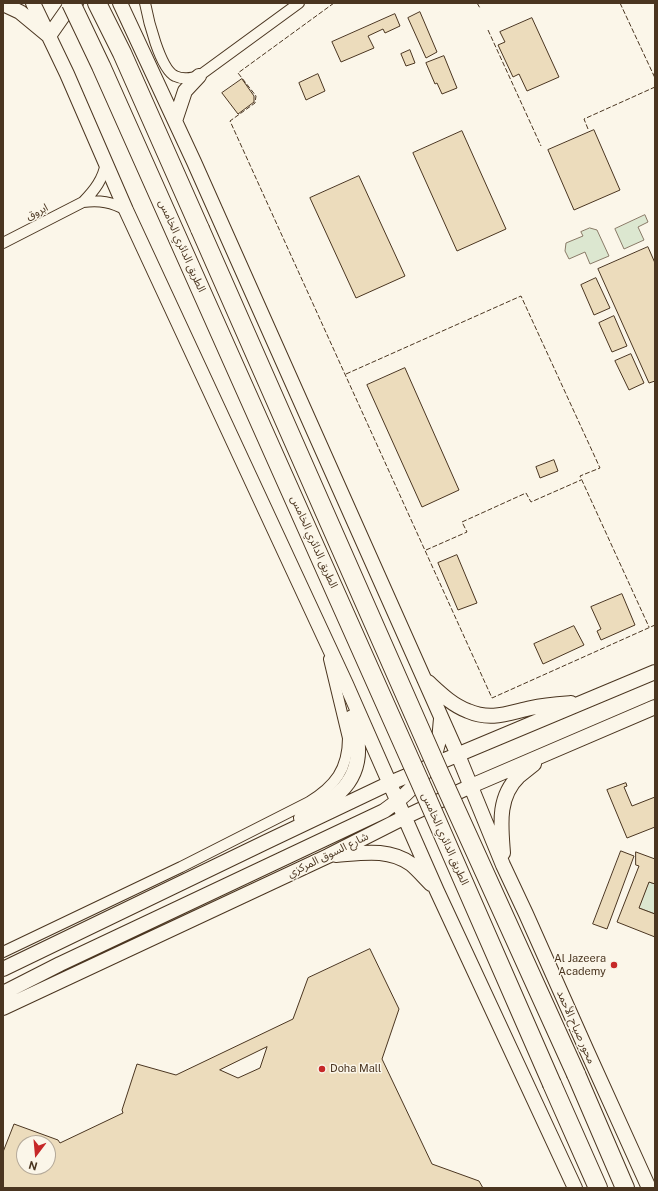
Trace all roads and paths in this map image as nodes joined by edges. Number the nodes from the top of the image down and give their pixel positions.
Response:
1 (33, 3) edge
2 (71, 3) edge
3 (76, 3) edge
4 (97, 3) edge
5 (120, 3) edge
6 (145, 3) edge
7 (298, 3) edge
8 (3, 4) edge
9 (49, 36) junction
10 (199, 76) junction
11 (175, 122) junction
12 (106, 162) junction
13 (83, 202) junction
14 (126, 210) junction
15 (3, 243) edge
16 (324, 640) junction
17 (655, 672) edge
18 (424, 679) junction
19 (346, 684) junction
20 (586, 702) junction
21 (655, 707) edge
22 (441, 717) junction
23 (551, 752) junction
24 (458, 755) junction
25 (429, 767) junction
26 (390, 783) junction
27 (471, 786) junction
28 (398, 802) junction
29 (405, 817) junction
30 (266, 842) junction
31 (328, 856) junction
32 (504, 865) junction
33 (438, 891) junction
34 (3, 952) edge
35 (3, 969) edge
36 (3, 993) edge
37 (3, 1008) edge
38 (576, 1074) joint
39 (650, 1182) edge
40 (575, 1188) edge
41 (598, 1188) edge
42 (625, 1188) edge

1 - 9 street
2 - 41 highway, الطريق الدائري الخامس, bridge
3 - 9 street
4 - 38 highway, الطريق الدائري الخامس, bridge
5 - 11 street
6 - 10 street
7 - 10 street
8 - 9 street
9 - 12 street
10 - 11 street
11 - 18 street
12 - 13 street, ابروق
12 - 14 street
13 - 14 street, ابروق
13 - 15 street, ابروق
14 - 16 street
16 - 19 street
16 - 34 street
17 - 20 street
18 - 20 street
18 - 22 street
19 - 26 street
19 - 30 street
20 - 24 street
21 - 23 street, شارع السوق المركزي
22 - 24 street
22 - 25 street
23 - 27 street, شارع السوق المركزي
23 - 32 street
24 - 25 street
24 - 27 street
25 - 26 street
25 - 28 street
26 - 28 street
26 - 30 street
27 - 29 street, شارع السوق المركزي
27 - 32 street
28 - 29 street
28 - 36 street
29 - 31 street, شارع السوق المركزي
29 - 33 street
30 - 35 street
31 - 33 street
31 - 37 street, شارع السوق المركزي
32 - 39 street, محور صباح الأحمد
33 - 40 street
38 - 42 highway, محور صباح الأحمد

